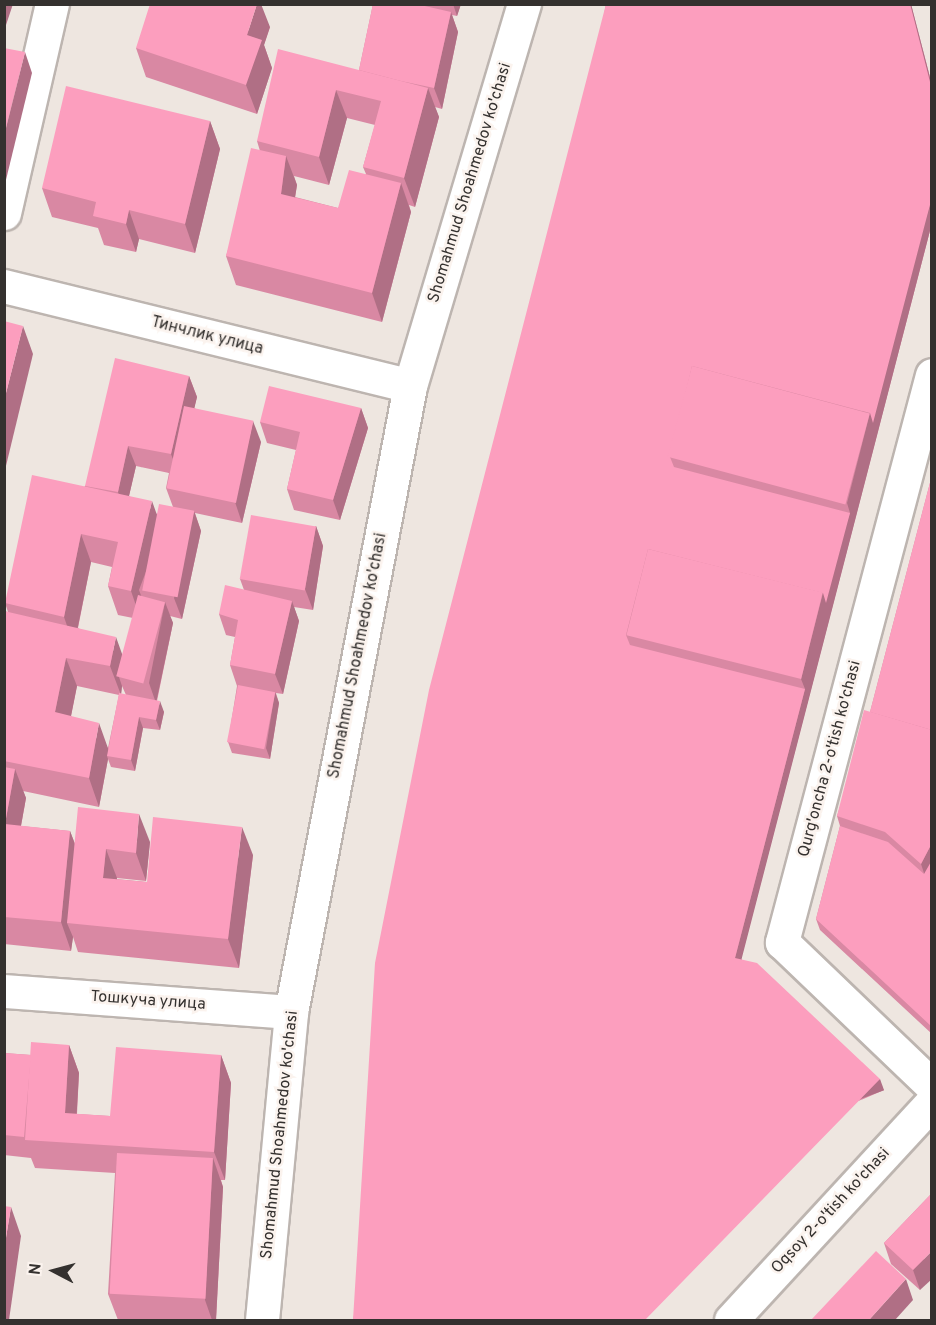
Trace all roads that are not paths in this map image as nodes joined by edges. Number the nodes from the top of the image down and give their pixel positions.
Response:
1 (52, 4) edge
2 (524, 4) edge
3 (4, 213) edge
4 (4, 286) edge
5 (932, 375) edge
6 (410, 386) junction
7 (4, 991) edge
8 (291, 1012) junction
9 (932, 1086) edge
10 (932, 1102) edge
11 (262, 1320) edge
12 (731, 1320) edge

1 - 3 street
2 - 6 street, Shomahmud Shoahmedov ko'chasi
4 - 6 street, Тинчлик улица
5 - 9 street, Qurg'oncha 2-o'tish ko'chasi
6 - 8 street, Shomahmud Shoahmedov ko'chasi
7 - 8 street, Тошкуча улица
8 - 11 street, Shomahmud Shoahmedov ko'chasi
10 - 12 street, Oqsoy 2-o'tish ko'chasi

